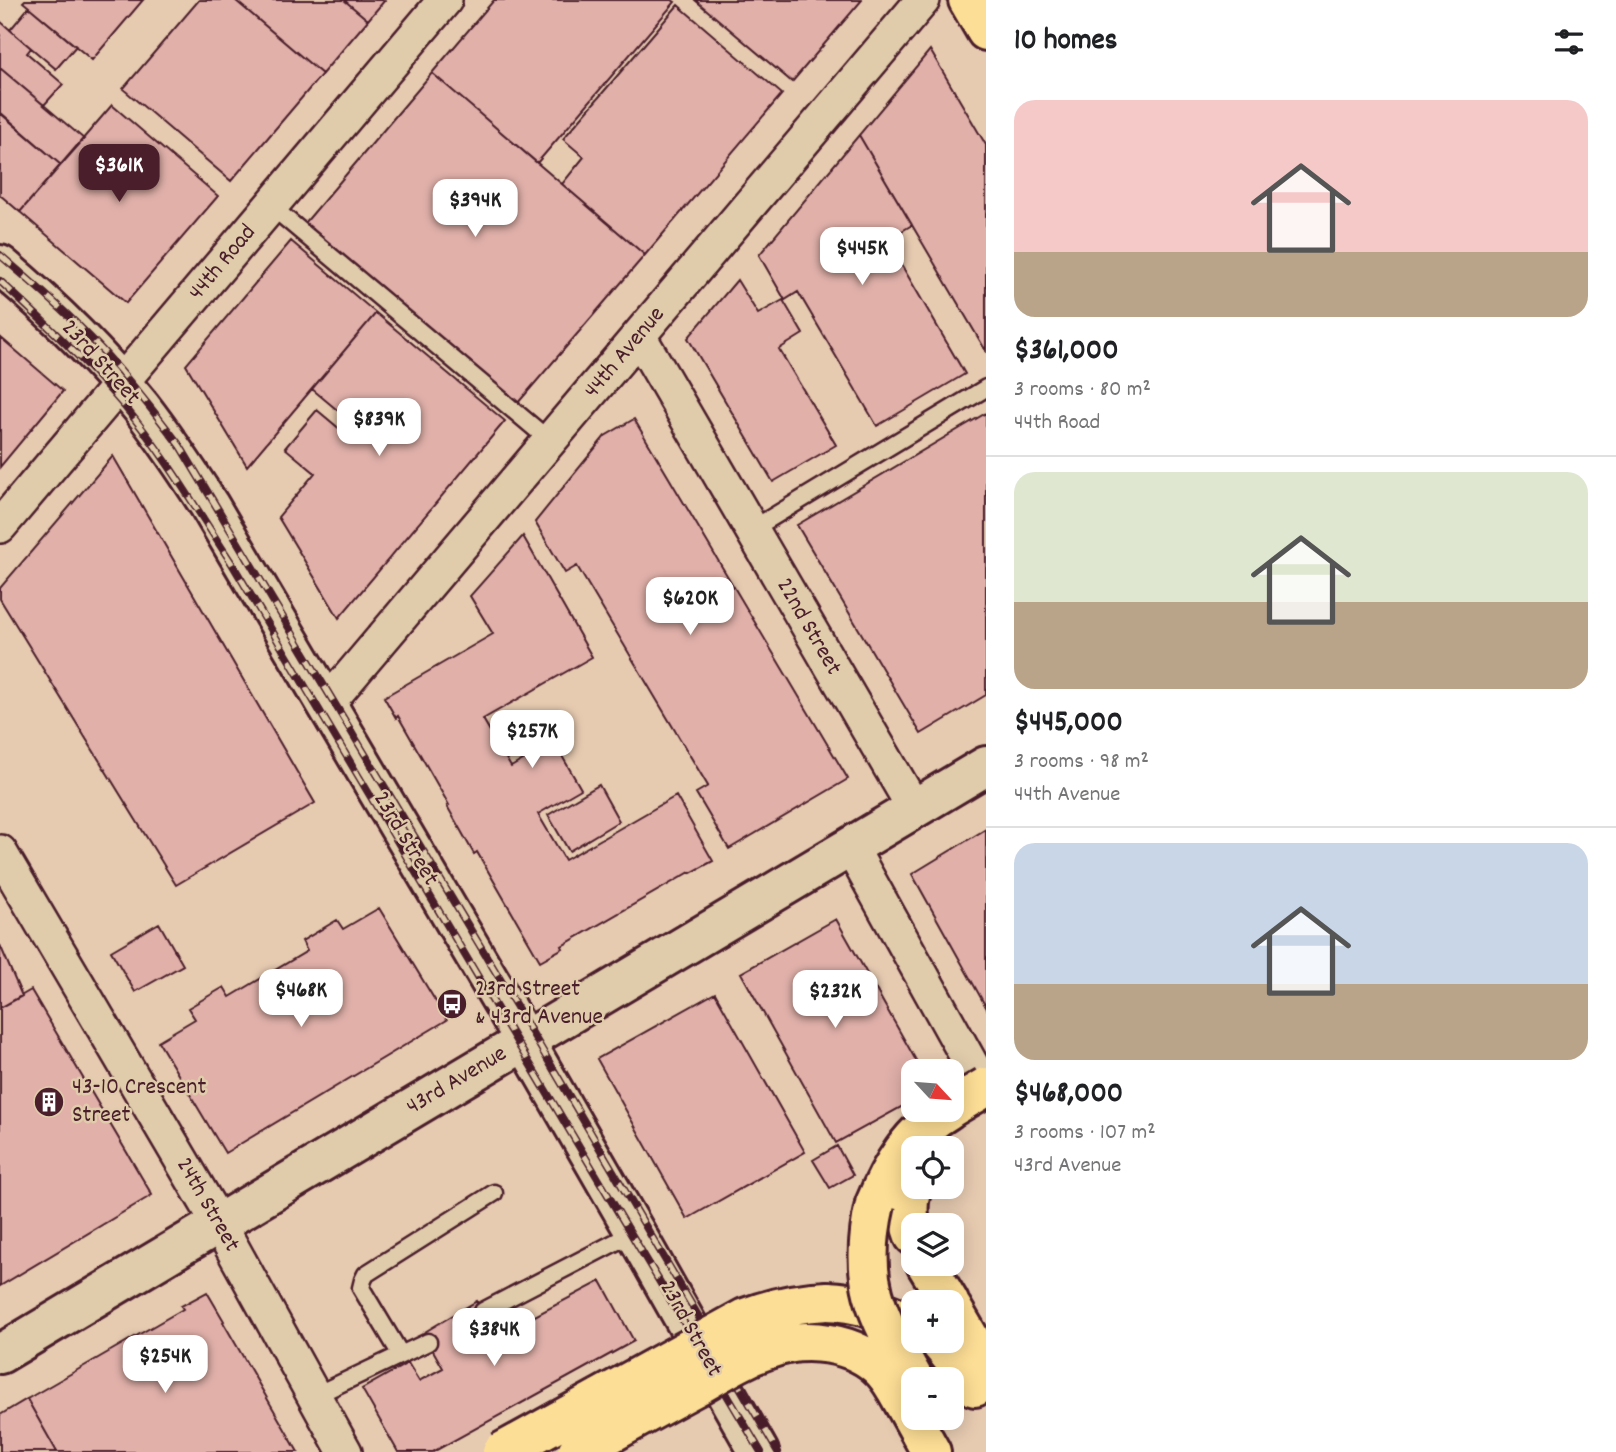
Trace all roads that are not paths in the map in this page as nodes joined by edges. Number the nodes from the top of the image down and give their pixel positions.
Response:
1 (445, 0) edge
2 (923, 0) edge
3 (968, 0) edge
4 (986, 31) edge
5 (271, 206) junction
6 (0, 265) edge
7 (639, 336) junction
8 (121, 383) junction
9 (986, 388) edge
10 (550, 441) junction
11 (0, 526) edge
12 (751, 530) junction
13 (326, 705) junction
14 (986, 766) edge
15 (914, 808) junction
16 (850, 846) junction
17 (0, 852) edge
18 (525, 1041) junction
19 (986, 1089) edge
20 (964, 1101) edge
21 (986, 1109) edge
22 (930, 1122) edge
23 (948, 1136) edge
24 (494, 1193) dead end
25 (219, 1224) junction
26 (635, 1232) junction
27 (483, 1311) dead end
28 (901, 1319) edge
29 (964, 1329) edge
30 (428, 1342) dead end
31 (950, 1353) edge
32 (0, 1354) edge
33 (401, 1354) junction
34 (907, 1367) edge
35 (986, 1378) edge
36 (314, 1396) junction
37 (986, 1399) edge
38 (941, 1430) edge
39 (345, 1452) edge
40 (502, 1452) edge
41 (576, 1452) edge
42 (759, 1452) edge
43 (931, 1452) edge
44 (954, 1452) edge

1 - 5 street, 44th Road
2 - 7 street, 44th Avenue
3 - 4 main road
5 - 8 street, 44th Road
5 - 10 lane
6 - 8 street, 23rd Street
7 - 10 street, 44th Avenue
7 - 12 street, 22nd Street
8 - 11 street, 44th Road
8 - 13 street, 23rd Street
9 - 12 lane
10 - 13 street, 44th Avenue
12 - 15 street, 22nd Street
13 - 18 street, 23rd Street
14 - 15 street, 43rd Avenue
15 - 16 street, 43rd Avenue
16 - 18 street, 43rd Avenue
16 - 19 street
17 - 25 street, 24th Street
18 - 25 street, 43rd Avenue
18 - 26 street, 23rd Street
19 - 20 main road, bridge
21 - 23 main road
22 - 34 main road, bridge
24 - 33 lane
25 - 32 street, 43rd Avenue
25 - 36 street, 24th Street
26 - 27 lane
26 - 42 street, 23rd Street
28 - 40 main road, bridge
29 - 35 main road
30 - 33 lane
31 - 37 main road
33 - 36 lane
36 - 39 street, 24th Street
38 - 44 main road
41 - 43 main road, bridge

